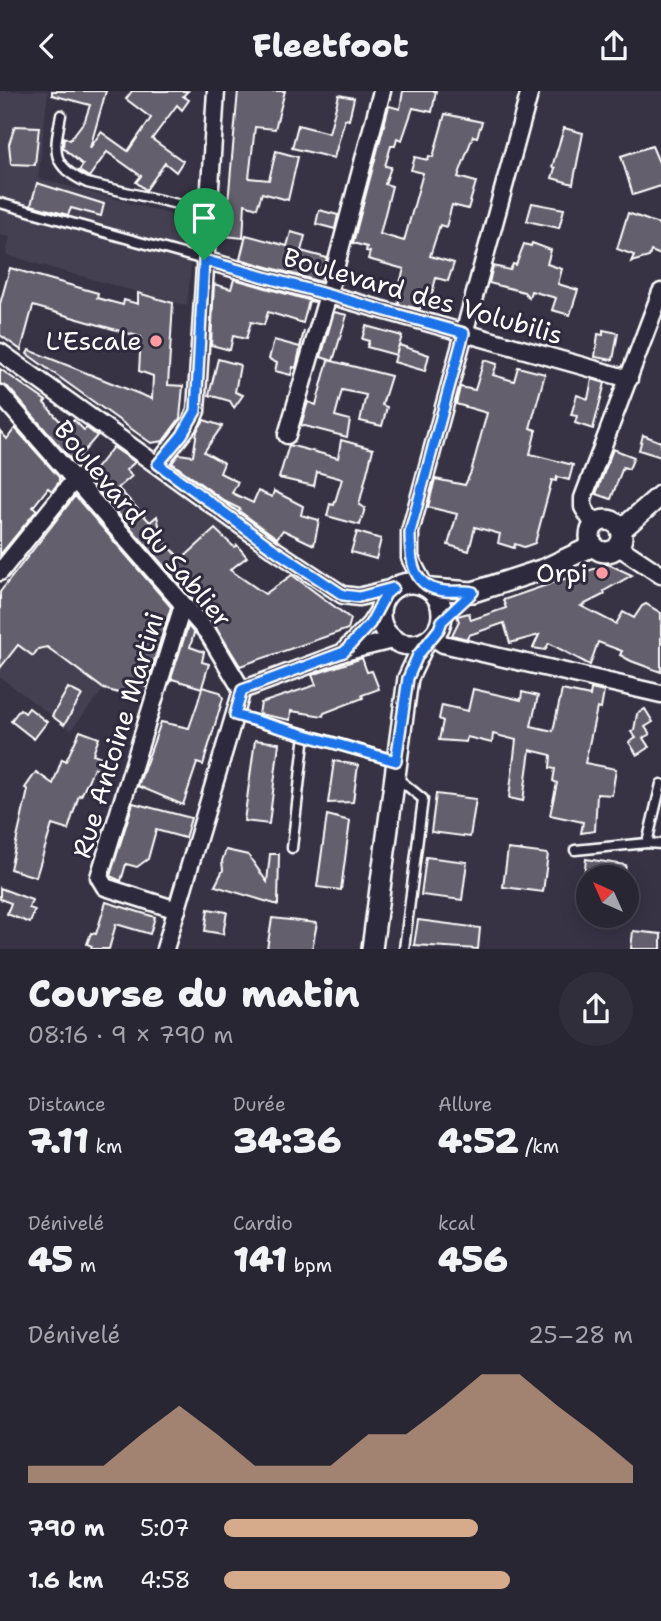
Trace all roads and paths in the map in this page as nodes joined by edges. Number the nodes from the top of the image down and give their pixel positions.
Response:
1 (216, 91) edge
2 (382, 91) edge
3 (530, 91) edge
4 (61, 115) dead end
5 (0, 203) edge
6 (207, 211) junction
7 (204, 260) junction
8 (661, 292) edge
9 (328, 295) junction
10 (464, 333) junction
11 (0, 352) edge
12 (629, 379) junction
13 (0, 394) edge
14 (287, 435) dead end
15 (158, 464) junction
16 (75, 479) junction
17 (661, 495) edge
18 (594, 526) junction
19 (620, 538) junction
20 (593, 546) junction
21 (0, 572) edge
22 (661, 575) edge
23 (428, 587) junction
24 (393, 588) junction
25 (473, 592) junction
26 (183, 605) junction
27 (379, 610) junction
28 (433, 633) junction
29 (393, 641) junction
30 (344, 652) junction
31 (408, 678) junction
32 (242, 690) junction
33 (661, 694) edge
34 (235, 715) junction
35 (305, 734) junction
36 (396, 768) junction
37 (661, 784) edge
38 (647, 843) junction
39 (661, 844) edge
40 (292, 848) dead end
41 (575, 850) dead end
42 (177, 910) junction
43 (165, 949) edge
44 (372, 949) edge
45 (404, 949) edge

1 - 6 street
2 - 9 street
3 - 10 street
4 - 6 lane
5 - 7 lane
6 - 7 street
7 - 9 street, Boulevard des Volubilis
7 - 15 street
8 - 12 street
9 - 10 street, Boulevard des Volubilis
9 - 14 street
10 - 12 street, Boulevard des Volubilis
10 - 23 street
11 - 15 street
12 - 18 street
13 - 16 street, Boulevard du Sablier
15 - 24 street
16 - 21 street
16 - 26 street, Boulevard du Sablier
17 - 19 street
18 - 19 street
18 - 20 street
19 - 20 street
19 - 22 street
20 - 25 street
23 - 24 street
23 - 25 street
23 - 28 street
24 - 27 street
25 - 28 street
26 - 32 street, Boulevard du Sablier
26 - 42 street, Rue Antoine Martini
27 - 29 street
27 - 30 street
28 - 29 street
28 - 31 street
28 - 33 street
29 - 30 street
29 - 31 street
30 - 32 street
31 - 36 street
32 - 34 street
34 - 35 lane
34 - 42 street
35 - 36 lane
35 - 40 lane
36 - 44 street
36 - 45 lane
37 - 38 lane
38 - 39 lane
38 - 41 lane
42 - 43 street

